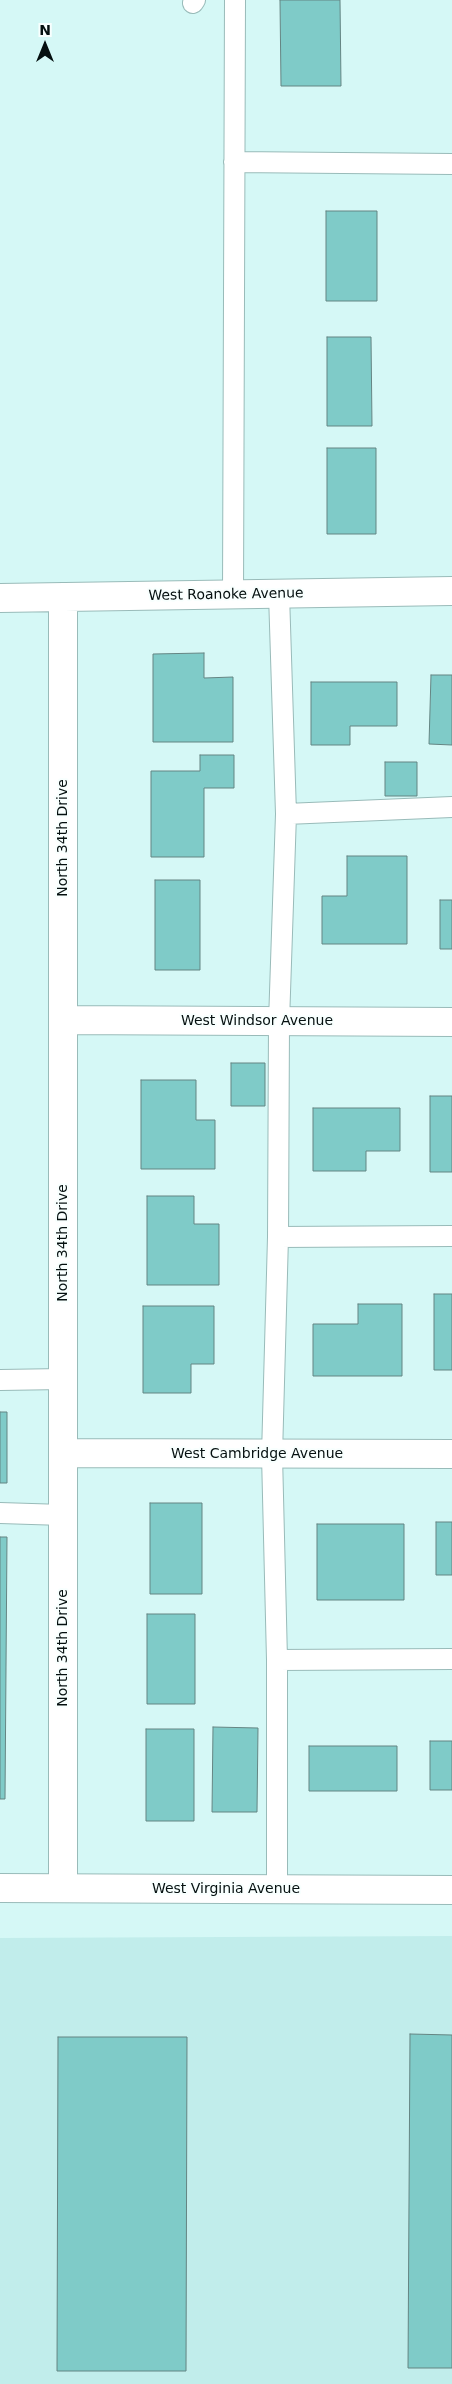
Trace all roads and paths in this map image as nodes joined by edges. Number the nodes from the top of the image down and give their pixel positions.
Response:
1 (235, 0) edge
2 (234, 162) junction
3 (452, 164) edge
4 (452, 591) edge
5 (278, 594) junction
6 (233, 595) junction
7 (63, 597) junction
8 (0, 598) edge
9 (452, 807) edge
10 (286, 814) junction
11 (63, 1020) junction
12 (278, 1022) junction
13 (452, 1022) edge
14 (452, 1236) edge
15 (278, 1237) junction
16 (63, 1379) junction
17 (0, 1380) edge
18 (63, 1453) junction
19 (452, 1454) edge
20 (272, 1455) junction
21 (0, 1513) edge
22 (63, 1515) junction
23 (452, 1659) edge
24 (277, 1660) junction
25 (0, 1888) edge
26 (63, 1888) junction
27 (277, 1890) junction
28 (452, 1890) edge

1 - 2 lane
2 - 3 lane
2 - 6 lane
4 - 5 street, West Roanoke Avenue
5 - 6 street, West Roanoke Avenue
5 - 10 lane
6 - 7 street, West Roanoke Avenue
7 - 8 street, West Roanoke Avenue
7 - 11 street, North 34th Drive
9 - 10 lane
10 - 12 lane
11 - 12 street, West Windsor Avenue
11 - 16 street, North 34th Drive
12 - 13 street, West Windsor Avenue
12 - 15 lane
14 - 15 lane
15 - 20 lane
16 - 17 lane
16 - 18 street, North 34th Drive
18 - 20 street, West Cambridge Avenue
18 - 22 street, North 34th Drive
19 - 20 street, West Cambridge Avenue
20 - 24 lane
21 - 22 lane
22 - 26 street, North 34th Drive
23 - 24 lane
24 - 27 lane
25 - 26 street, West Virginia Avenue
26 - 27 street, West Virginia Avenue
27 - 28 street, West Virginia Avenue

